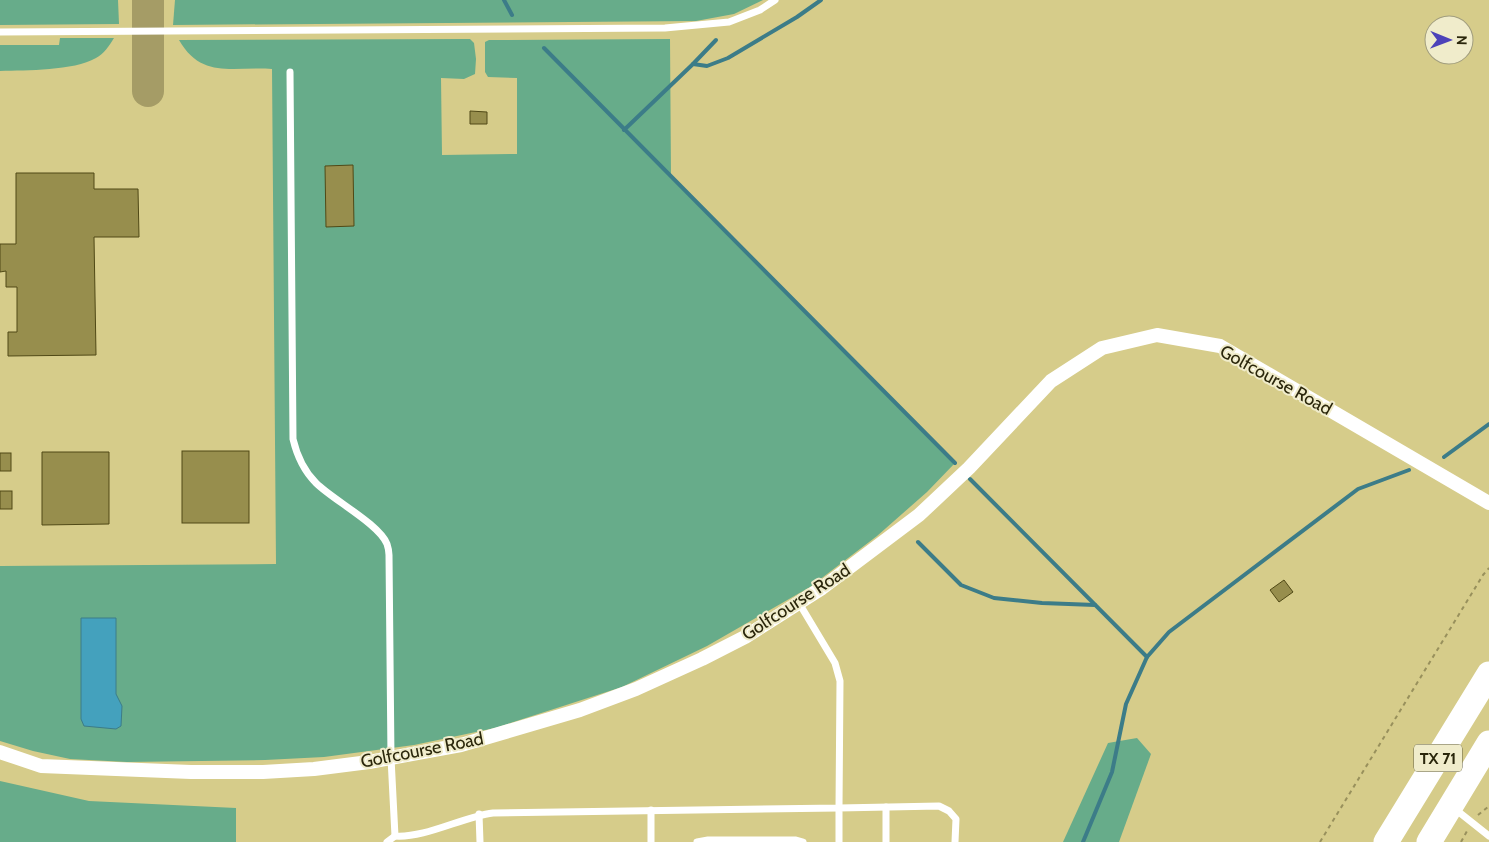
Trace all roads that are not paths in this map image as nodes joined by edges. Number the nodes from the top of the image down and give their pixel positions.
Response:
1 (775, 0) edge
2 (0, 32) edge
3 (290, 72) dead end
4 (1489, 504) edge
5 (799, 603) junction
6 (1489, 674) edge
7 (1489, 695) edge
8 (1489, 743) edge
9 (0, 752) edge
10 (391, 758) junction
11 (1451, 806) junction
12 (886, 807) junction
13 (839, 808) junction
14 (652, 810) junction
15 (479, 814) junction
16 (418, 834) junction
17 (395, 836) junction
18 (1489, 836) edge
19 (386, 842) edge
20 (420, 842) edge
21 (480, 842) edge
22 (651, 842) edge
23 (697, 842) edge
24 (803, 842) edge
25 (840, 842) edge
26 (886, 842) edge
27 (955, 842) edge
28 (1386, 842) edge
29 (1399, 842) edge
30 (1429, 842) edge

1 - 2 lane
3 - 10 lane
4 - 5 street, Golfcourse Road
5 - 10 street, Golfcourse Road
5 - 13 lane
6 - 28 highway, TX 71
7 - 29 highway
8 - 11 highway, TX 71
9 - 10 street, Golfcourse Road
10 - 17 lane
11 - 18 lane
11 - 30 highway, TX 71
12 - 13 lane
12 - 26 lane
12 - 27 lane
13 - 14 lane
13 - 25 lane
14 - 15 lane
14 - 22 lane
15 - 16 lane
15 - 21 lane
16 - 17 lane
16 - 20 lane
17 - 19 lane
23 - 24 lane

